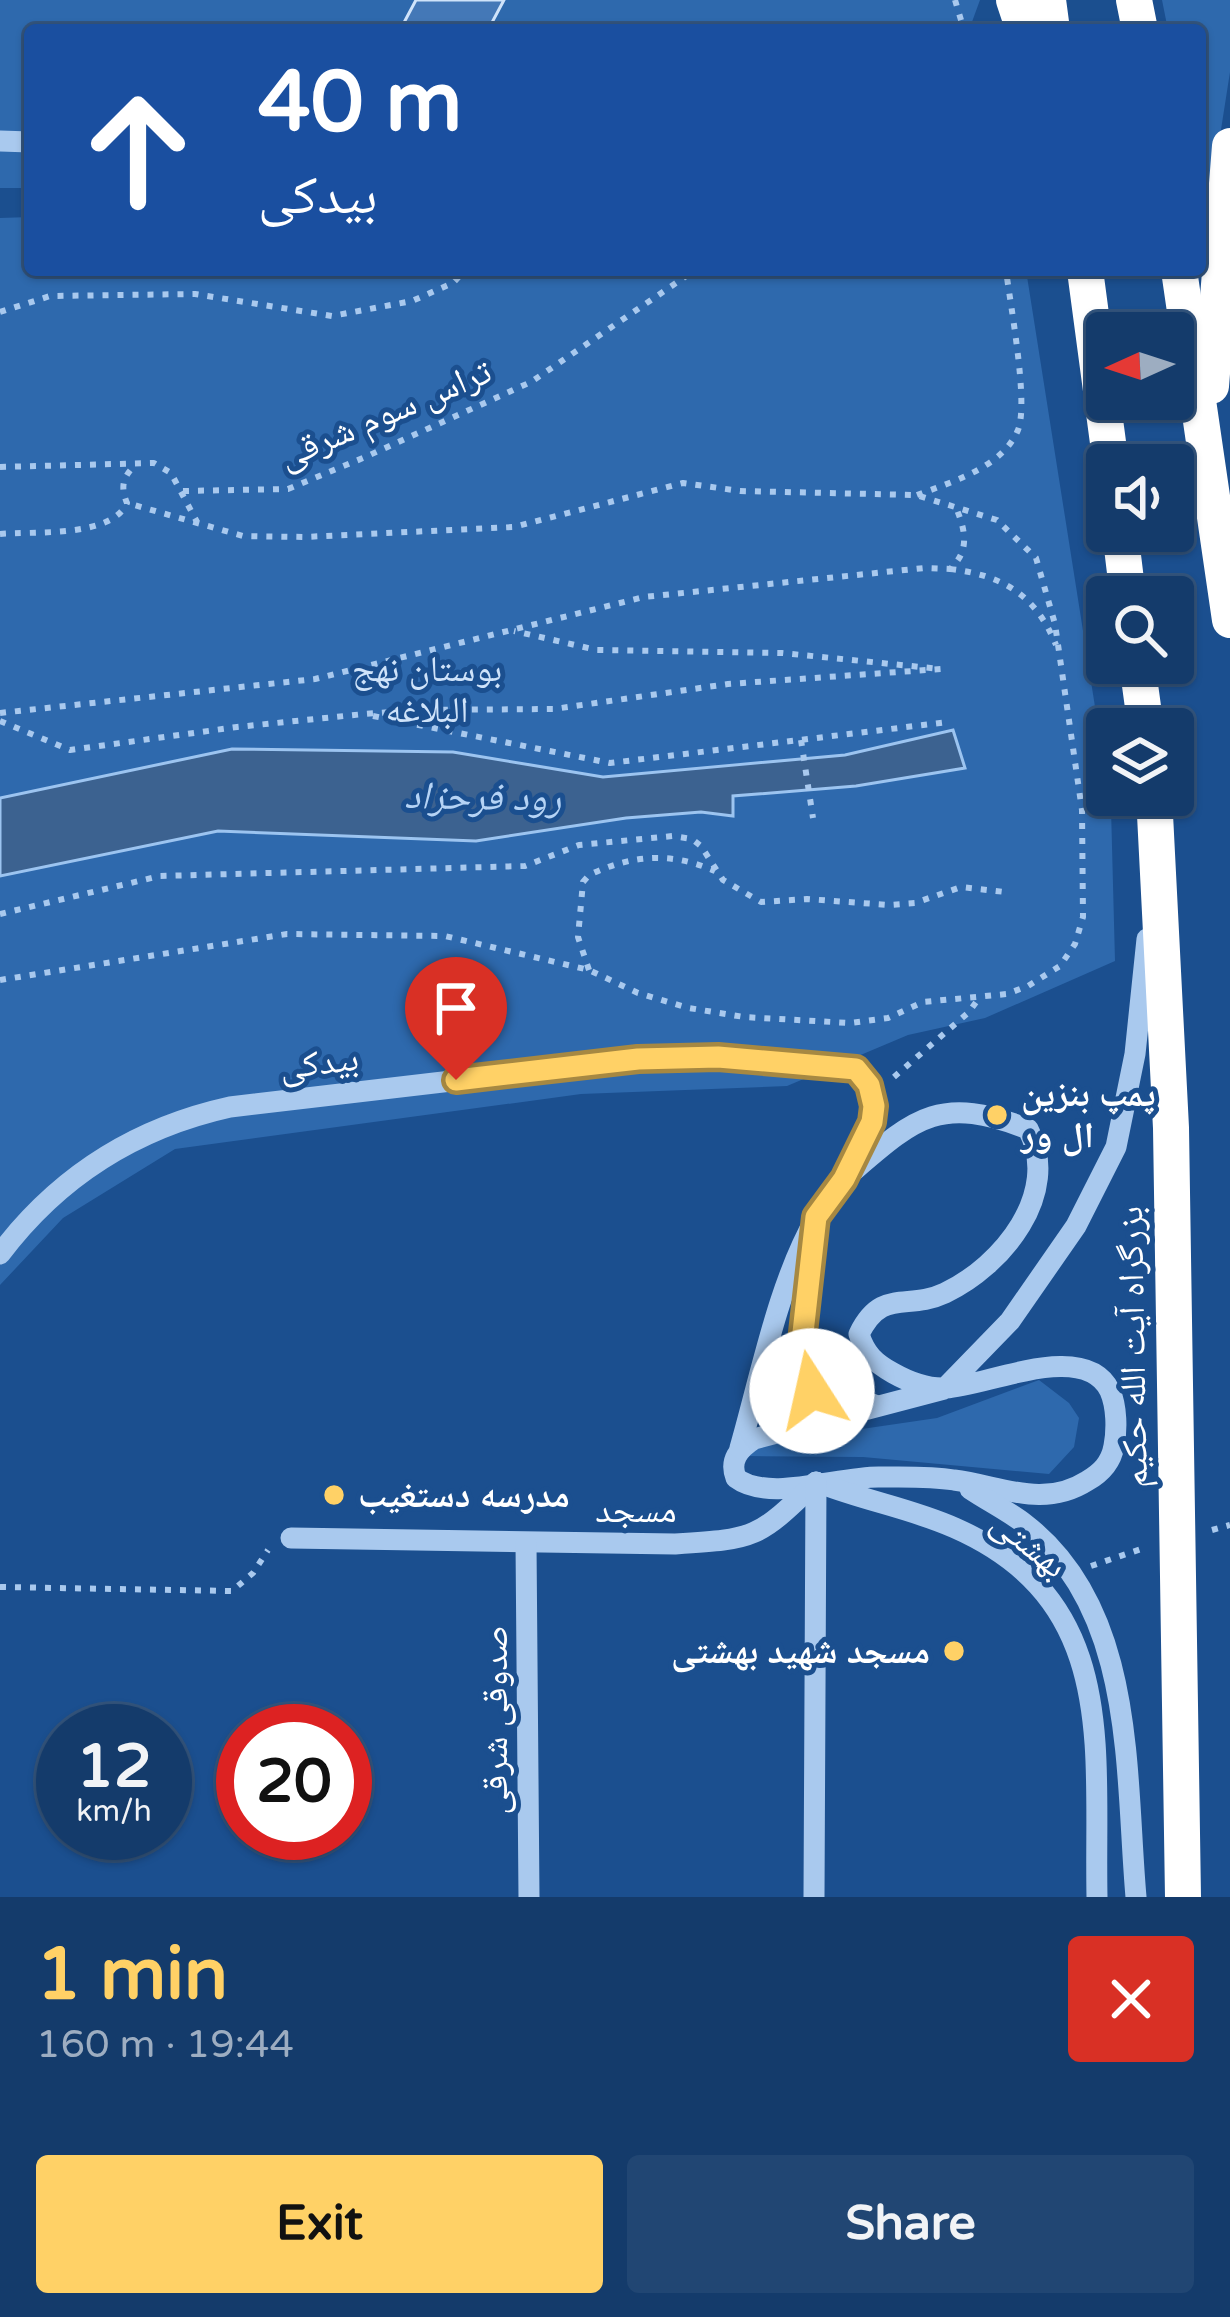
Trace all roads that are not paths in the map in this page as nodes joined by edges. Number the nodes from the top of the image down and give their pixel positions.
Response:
1 (1230, 146) edge
2 (1086, 276) edge
3 (1180, 276) edge
4 (1206, 438) junction
5 (1108, 444) edge
6 (1230, 620) edge
7 (1153, 816) edge
8 (1155, 816) edge
9 (844, 1179) junction
10 (816, 1217) junction
11 (0, 1254) edge
12 (944, 1389) junction
13 (880, 1406) junction
14 (740, 1448) junction
15 (954, 1480) junction
16 (816, 1482) junction
17 (291, 1538) road end
18 (526, 1543) junction
19 (530, 1897) edge
20 (814, 1897) edge
21 (1096, 1897) edge
22 (1136, 1897) edge
23 (1183, 1897) edge

1 - 4 highway
2 - 5 highway
3 - 4 highway
4 - 6 highway
7 - 12 street
8 - 23 highway, بزرگراه آیت الله حکیم
9 - 10 street
9 - 11 street, بیدکی
9 - 12 street
10 - 13 street
10 - 14 street
12 - 13 street
12 - 15 street
13 - 14 street
14 - 16 street
15 - 16 street
15 - 22 street
16 - 18 street, مسجد
16 - 20 street
16 - 21 street, بهشتی
17 - 18 street, مسجد
18 - 19 street, صدوقی شرقی

